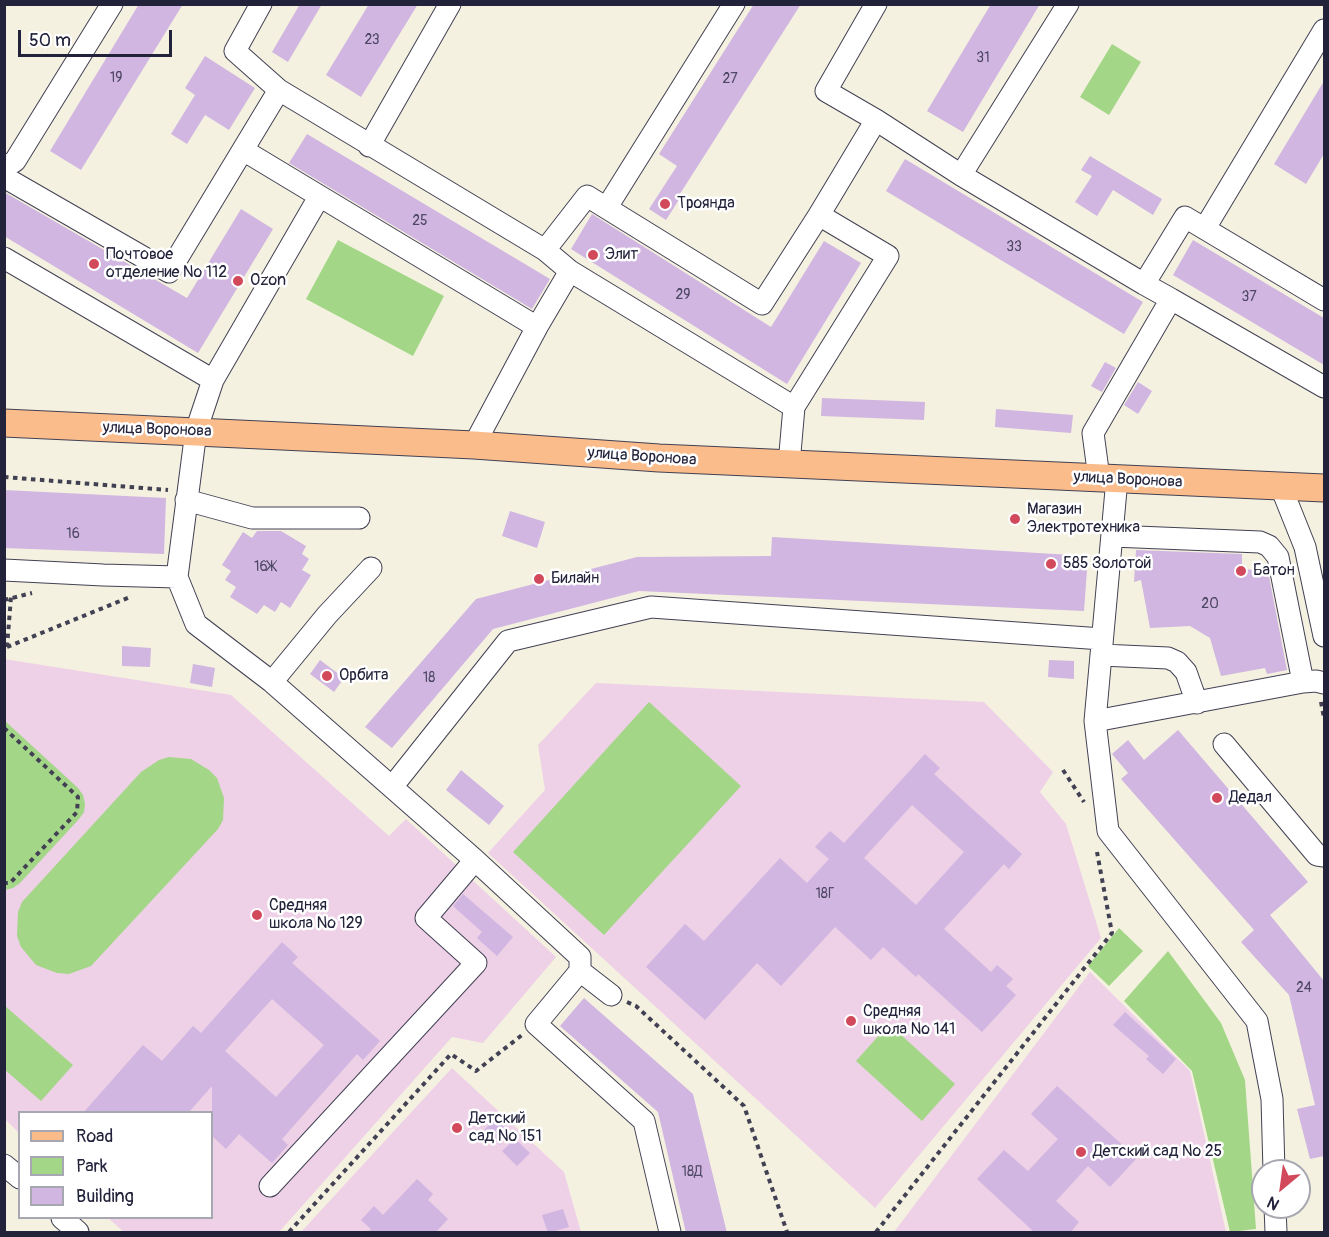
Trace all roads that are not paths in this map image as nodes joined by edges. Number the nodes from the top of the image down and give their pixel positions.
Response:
1 (112, 4) edge
2 (261, 4) edge
3 (450, 4) edge
4 (734, 4) edge
5 (876, 4) edge
6 (1068, 4) edge
7 (1324, 30) edge
8 (279, 90) junction
9 (876, 120) junction
10 (369, 146) junction
11 (243, 150) junction
12 (4, 168) edge
13 (961, 175) junction
14 (4, 177) edge
15 (319, 197) junction
16 (607, 207) junction
17 (819, 215) junction
18 (1205, 228) junction
19 (545, 250) junction
20 (4, 258) edge
21 (570, 271) junction
22 (1144, 284) junction
23 (1171, 299) junction
24 (1324, 300) edge
25 (537, 327) junction
26 (213, 380) junction
27 (1324, 387) edge
28 (794, 407) junction
29 (4, 423) edge
30 (196, 431) junction
31 (474, 445) junction
32 (789, 465) junction
33 (1108, 479) junction
34 (1281, 487) junction
35 (1324, 488) edge
36 (187, 496) junction
37 (359, 518) dead end
38 (1112, 536) junction
39 (370, 568) dead end
40 (9, 570) edge
41 (177, 577) junction
42 (1324, 636) edge
43 (1101, 647) junction
44 (272, 682) junction
45 (1303, 682) junction
46 (1324, 683) edge
47 (1197, 703) junction
48 (1095, 721) junction
49 (1224, 744) dead end
50 (392, 787) junction
51 (1324, 856) edge
52 (475, 860) junction
53 (580, 971) junction
54 (610, 995) road end
55 (1274, 1159) edge
56 (4, 1164) edge
57 (18, 1176) edge
58 (270, 1186) dead end
59 (63, 1219) edge
60 (78, 1233) edge
61 (670, 1233) edge

1 - 12 street
2 - 8 street
3 - 10 street
4 - 16 street
5 - 9 street
6 - 13 street
7 - 18 street
8 - 10 street
8 - 11 street
9 - 13 street
9 - 17 street
10 - 19 street
11 - 14 street
11 - 15 street
13 - 22 street
15 - 25 street
15 - 26 street
16 - 17 street
16 - 19 street
17 - 28 street
18 - 22 street
18 - 24 street
19 - 21 street
20 - 26 street
21 - 25 street
21 - 28 street
22 - 23 street
23 - 27 street
23 - 33 street
25 - 31 street
26 - 30 street
28 - 32 street
29 - 30 main road, улица Воронова
30 - 31 main road, улица Воронова
30 - 36 street
31 - 32 main road, улица Воронова
32 - 33 main road, улица Воронова
33 - 34 main road, улица Воронова
33 - 38 street
34 - 35 main road, улица Воронова
34 - 42 street
36 - 37 street
36 - 41 street
38 - 43 street
38 - 45 street
39 - 44 street
40 - 41 street
41 - 44 street
43 - 47 street
43 - 48 street
43 - 50 street
44 - 50 street
45 - 46 street
45 - 47 street
47 - 48 street
48 - 55 street
49 - 51 street
50 - 52 street
52 - 53 street
52 - 58 street
53 - 54 street
53 - 61 street
56 - 57 street
59 - 60 street

